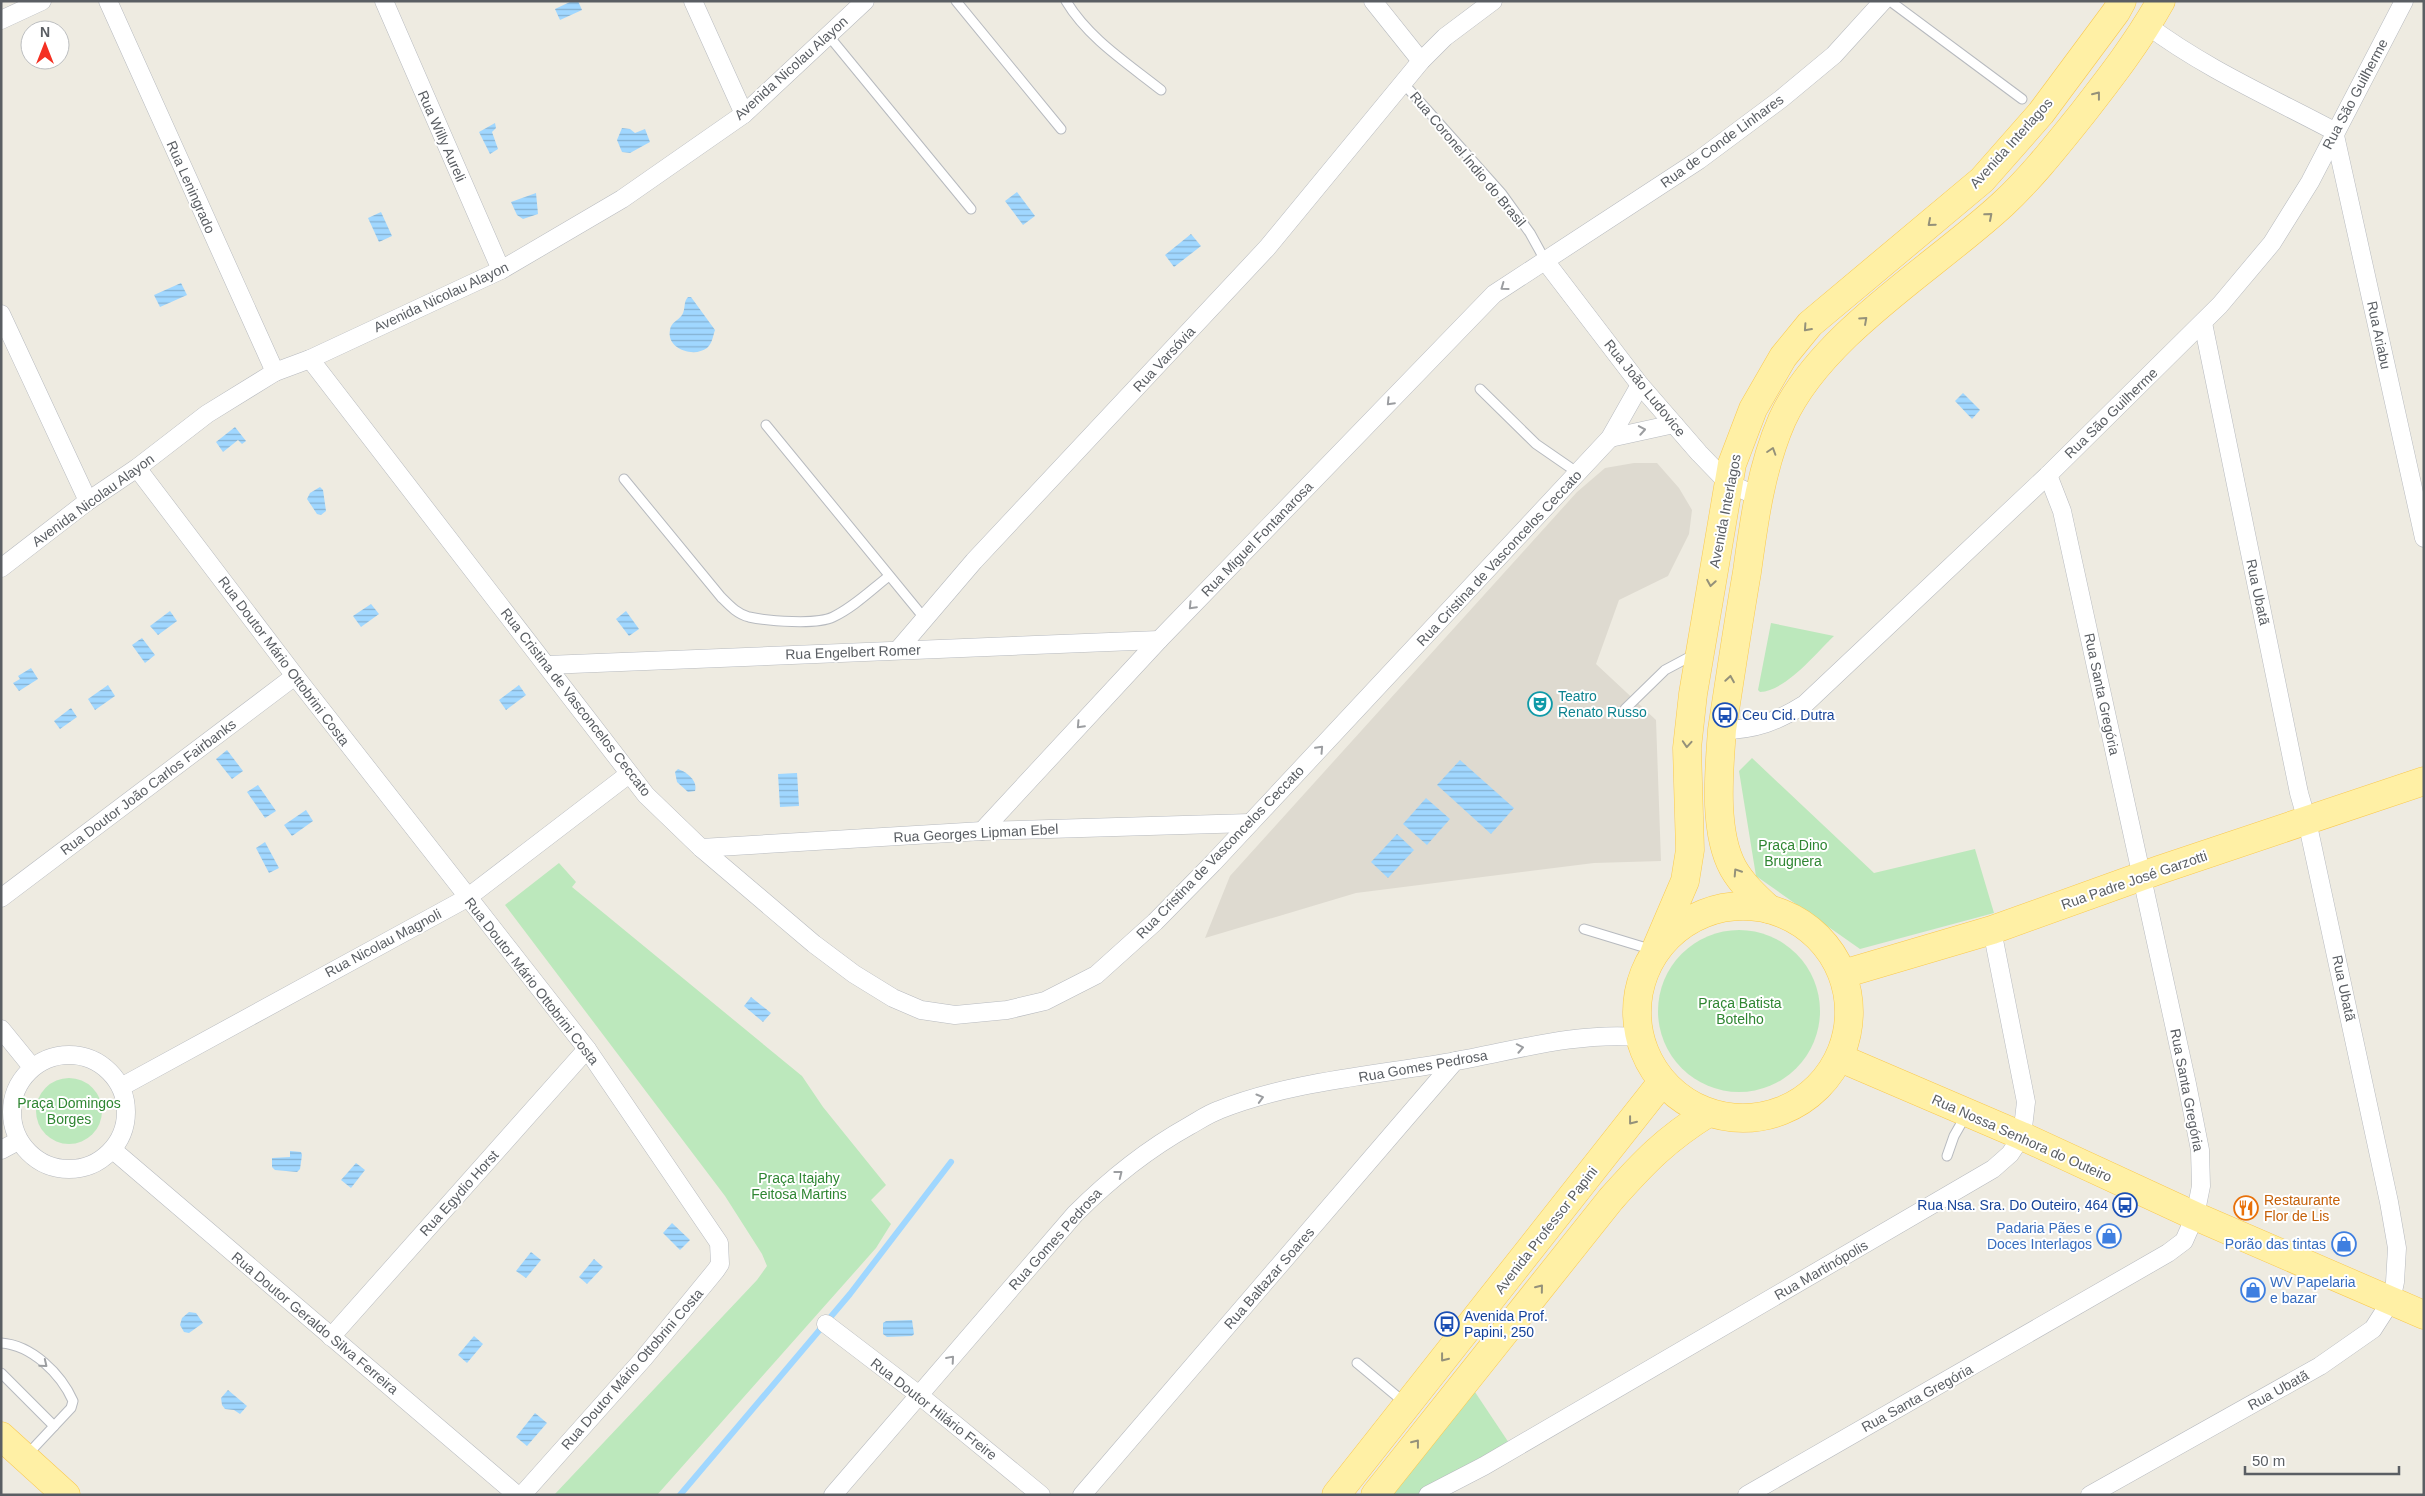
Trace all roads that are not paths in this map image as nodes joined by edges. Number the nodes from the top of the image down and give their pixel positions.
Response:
1 (42, 1) edge
2 (108, 1) edge
3 (384, 1) edge
4 (693, 1) edge
5 (864, 1) edge
6 (956, 1) edge
7 (1066, 1) edge
8 (1373, 1) edge
9 (1493, 1) edge
10 (1883, 1) edge
11 (1890, 1) edge
12 (2122, 1) edge
13 (2161, 1) edge
14 (2404, 1) edge
15 (1, 20) edge
16 (2147, 26) junction
17 (828, 35) junction
18 (1421, 61) junction
19 (1404, 84) junction
20 (1161, 90) dead end
21 (2022, 99) dead end
22 (744, 114) junction
23 (1061, 129) dead end
24 (2334, 131) junction
25 (971, 209) dead end
26 (1546, 262) junction
27 (501, 270) junction
28 (1, 314) edge
29 (2203, 323) junction
30 (310, 359) junction
31 (275, 372) junction
32 (1640, 386) junction
33 (1480, 389) dead end
34 (1674, 424) junction
35 (766, 426) dead end
36 (1610, 438) junction
37 (137, 468) junction
38 (1578, 473) junction
39 (2048, 475) junction
40 (624, 479) dead end
41 (1728, 484) junction
42 (1758, 497) junction
43 (88, 501) junction
44 (2424, 538) edge
45 (1, 568) edge
46 (889, 576) junction
47 (925, 619) junction
48 (1159, 640) junction
49 (898, 650) junction
50 (1700, 651) junction
51 (547, 665) junction
52 (295, 676) junction
53 (1625, 709) dead end
54 (1722, 730) junction
55 (629, 774) junction
56 (2424, 781) edge
57 (2307, 821) junction
58 (1250, 823) junction
59 (982, 831) junction
60 (701, 848) junction
61 (2142, 876) junction
62 (1, 898) edge
63 (467, 898) junction
64 (1769, 909) junction
65 (1584, 929) dead end
66 (1992, 930) junction
67 (1655, 951) junction
68 (1843, 974) junction
69 (1, 1029) edge
70 (1639, 1037) junction
71 (587, 1049) junction
72 (1840, 1058) junction
73 (1455, 1061) junction
74 (32, 1067) junction
75 (1662, 1082) junction
76 (121, 1087) junction
77 (1708, 1113) junction
78 (1968, 1113) junction
79 (2022, 1136) junction
80 (18, 1141) junction
81 (1, 1150) edge
82 (113, 1150) junction
83 (1947, 1156) dead end
84 (2195, 1216) junction
85 (2391, 1301) junction
86 (2424, 1315) edge
87 (826, 1324) dead end
88 (331, 1337) junction
89 (1, 1343) edge
90 (1357, 1363) dead end
91 (1, 1373) edge
92 (919, 1395) junction
93 (1407, 1405) junction
94 (54, 1426) junction
95 (1, 1436) edge
96 (1375, 1445) junction
97 (24, 1457) junction
98 (1398, 1466) junction
99 (66, 1495) edge
100 (517, 1495) edge
101 (522, 1495) edge
102 (833, 1495) edge
103 (1042, 1495) edge
104 (1082, 1495) edge
105 (1336, 1495) edge
106 (1375, 1495) edge
107 (1428, 1495) edge
108 (1747, 1495) edge
109 (2090, 1495) edge

1 - 15 street
2 - 31 street, Rua Leningrado
3 - 27 street, Rua Willy Aureli
4 - 22 street
5 - 17 street, Avenida Nicolau Alayon
6 - 23 lane
7 - 20 lane
8 - 18 street
9 - 18 street, Rua Varsóvia
10 - 26 street, Rua de Conde Linhares
11 - 21 lane
12 -> 41 main road, Avenida Interlagos
13 - 16 main road
14 - 24 street, Rua São Guilherme
16 - 24 street
42 -> 16 main road
17 - 22 street, Avenida Nicolau Alayon
17 - 25 lane
18 - 19 street, Rua Varsóvia
19 - 26 lane, Rua Coronel Índio do Brasil
19 - 47 street, Rua Varsóvia
22 - 27 street, Avenida Nicolau Alayon
24 - 29 street, Rua São Guilherme
24 - 44 street, Rua Ariabu
26 - 32 street, Rua João Ludovice
26 -> 48 street, Rua Miguel Fontanarosa
27 - 30 street, Avenida Nicolau Alayon
28 - 43 street
29 - 39 street, Rua São Guilherme
29 - 57 street, Rua Ubatã
30 - 31 street, Avenida Nicolau Alayon
30 - 51 street, Rua Cristina de Vasconcelos Ceccato
31 - 37 street, Avenida Nicolau Alayon
32 - 34 street, Rua João Ludovice
32 - 36 street, Rua Cristina de Vasconcelos Ceccato
33 - 38 lane
36 -> 34 street
34 - 41 street, Rua João Ludovice
35 - 46 lane
36 - 38 street, Rua Cristina de Vasconcelos Ceccato
37 - 43 street, Avenida Nicolau Alayon
37 - 52 street, Rua Doutor Mário Ottobrini Costa
58 -> 38 street, Rua Cristina de Vasconcelos Ceccato
39 - 54 street, Rua São Guilherme
39 - 61 street, Rua Santa Gregória
40 - 46 lane
41 - 42 street, Rua João Ludovice
41 -> 50 main road, Avenida Interlagos
54 -> 42 main road
43 - 45 street, Avenida Nicolau Alayon
46 - 47 lane
47 - 49 street, Rua Varsóvia
48 - 49 street, Rua Engelbert Romer
48 -> 59 street, Rua Miguel Fontanarosa
49 - 51 street, Rua Engelbert Romer
50 - 53 lane
50 -> 67 main road, Avenida Interlagos
51 - 55 street, Rua Cristina de Vasconcelos Ceccato
52 - 62 street, Rua Doutor João Carlos Fairbanks
52 - 63 street, Rua Doutor Mário Ottobrini Costa
64 -> 54 main road
55 - 60 street, Rua Cristina de Vasconcelos Ceccato
55 - 63 street, Rua Nicolau Magnoli
56 - 57 main road, Rua Padre José Garzotti
57 - 61 main road, Rua Padre José Garzotti
57 - 85 street, Rua Ubatã
58 - 59 street, Rua Georges Lipman Ebel
58 - 60 street, Rua Cristina de Vasconcelos Ceccato
59 - 60 street, Rua Georges Lipman Ebel
61 - 66 main road, Rua Padre José Garzotti
61 - 84 street, Rua Santa Gregória
63 - 71 street, Rua Doutor Mário Ottobrini Costa
63 - 76 street, Rua Nicolau Magnoli
64 - 67 main road
64 - 68 main road
65 - 67 lane
66 - 68 main road, Rua Padre José Garzotti
66 - 79 street, Rua Martinópolis
67 - 70 main road
68 - 72 main road
69 - 74 street
73 -> 70 street, Rua Gomes Pedrosa
70 - 75 main road
71 - 88 street, Rua Egydio Horst
71 - 101 street, Rua Doutor Mário Ottobrini Costa
72 - 77 main road
72 - 78 main road, Rua Nossa Senhora do Outeiro
92 -> 73 street, Rua Gomes Pedrosa
73 - 104 street, Rua Baltazar Soares
74 - 76 street
74 - 80 street
75 - 77 main road
75 -> 93 main road, Avenida Professor Papini
76 - 82 street
98 -> 77 main road
78 - 79 main road, Rua Nossa Senhora do Outeiro
78 - 83 lane
79 - 84 main road, Rua Nossa Senhora do Outeiro
79 - 107 street, Rua Martinópolis
80 - 81 street
80 - 82 street
82 - 88 street, Rua Doutor Geraldo Silva Ferreira
84 - 85 main road, Rua Nossa Senhora do Outeiro
84 - 108 street, Rua Santa Gregória
85 - 86 main road, Rua Nossa Senhora do Outeiro
85 - 109 street, Rua Ubatã
87 - 92 street, Rua Doutor Hilário Freire
88 - 100 street, Rua Doutor Geraldo Silva Ferreira
89 -> 94 lane
90 - 93 lane
91 - 94 lane
92 - 102 street, Rua Gomes Pedrosa
92 - 103 street, Rua Doutor Hilário Freire
93 - 96 main road, Avenida Professor Papini
94 - 97 lane
95 - 97 main road
96 - 98 main road
96 - 105 main road, Avenida Professor Papini
97 - 99 main road
98 - 106 main road

